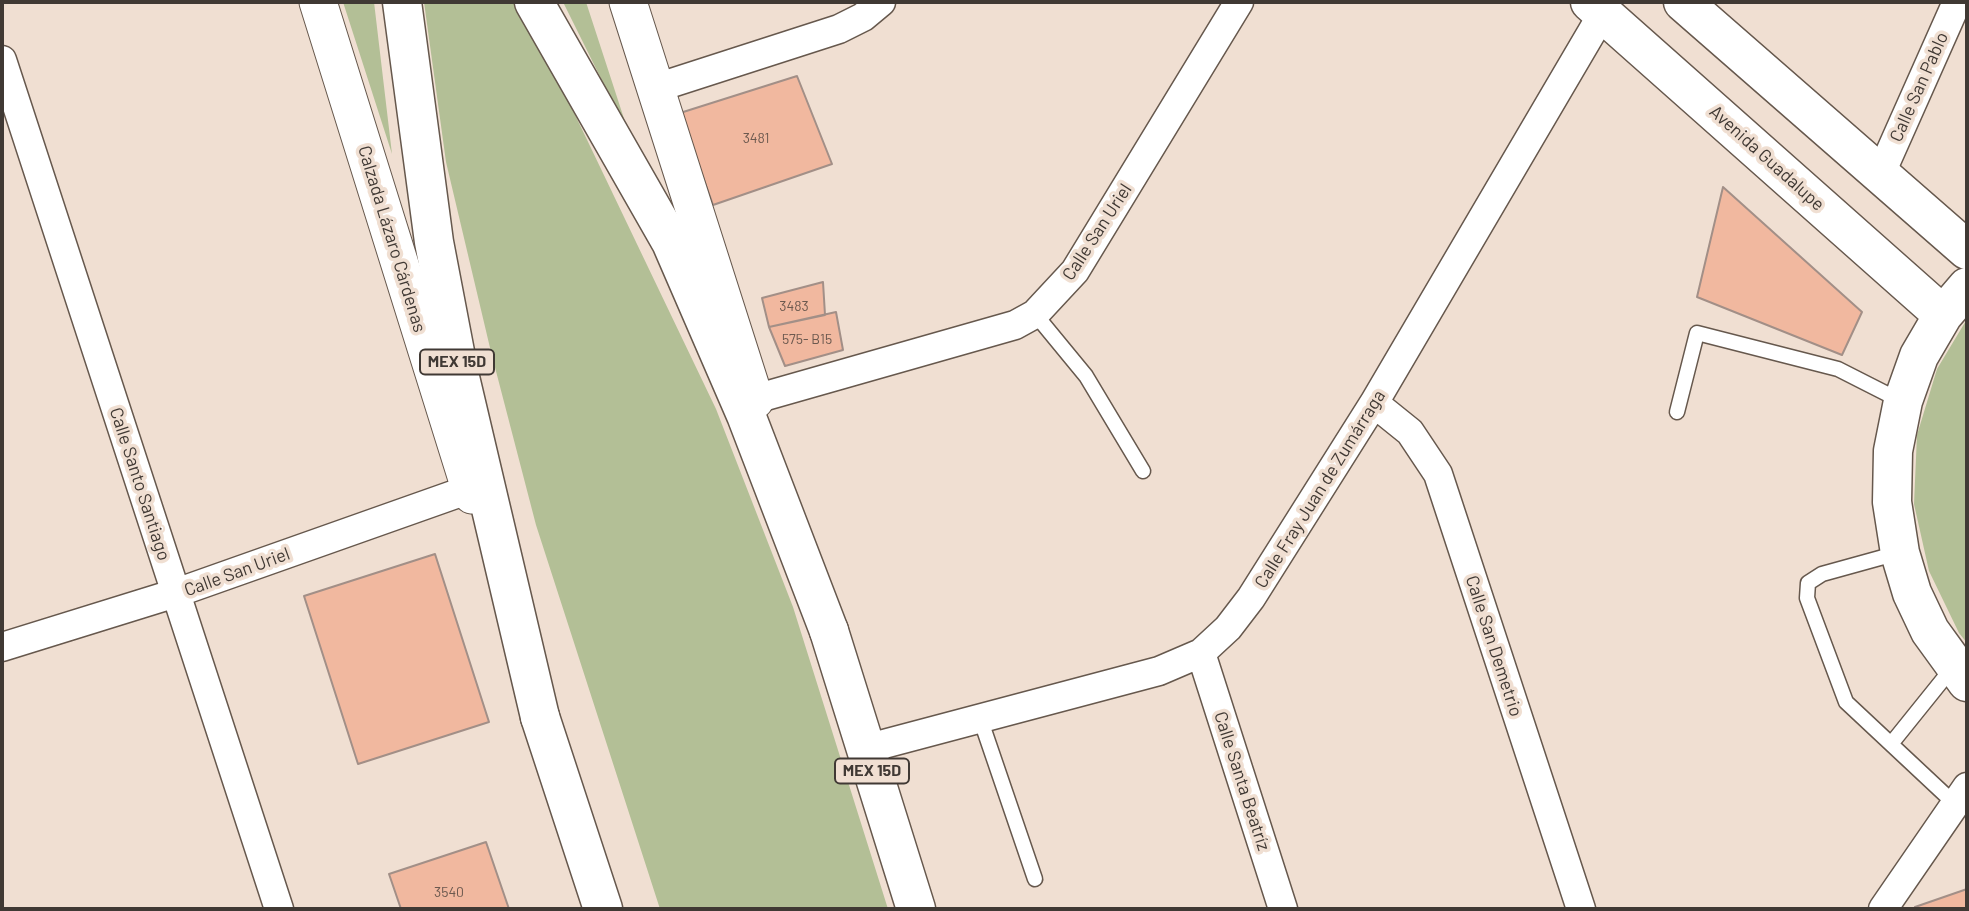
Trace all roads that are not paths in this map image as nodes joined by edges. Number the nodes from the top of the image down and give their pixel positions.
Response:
1 (318, 2) edge
2 (402, 2) edge
3 (534, 2) edge
4 (628, 2) edge
5 (881, 2) edge
6 (1239, 2) edge
7 (1683, 2) edge
8 (1957, 2) edge
9 (1597, 8) edge
10 (2, 60) edge
11 (656, 88) junction
12 (1881, 173) junction
13 (1967, 250) edge
14 (1955, 301) edge
15 (1035, 314) junction
16 (755, 398) junction
17 (1903, 401) junction
18 (1374, 403) junction
19 (1677, 412) dead end
20 (1143, 471) dead end
21 (470, 489) junction
22 (1900, 553) junction
23 (176, 593) junction
24 (829, 631) junction
25 (2, 648) edge
26 (1201, 653) junction
27 (1960, 674) edge
28 (540, 717) junction
29 (980, 718) junction
30 (1891, 744) junction
31 (865, 749) junction
32 (1961, 795) edge
33 (1035, 879) dead end
34 (279, 909) edge
35 (603, 909) edge
36 (916, 909) edge
37 (1283, 909) edge
38 (1581, 909) edge
39 (1883, 909) edge

1 - 21 street, Calzada Lázaro Cárdenas
2 - 28 main road, Calzada Lázaro Cárdenas / MEX 15D
3 - 24 main road, MEX 15D
4 - 11 street
5 - 11 street
6 - 15 street, Calle San Uriel
7 - 12 main road
8 - 12 street, Calle San Pablo
9 - 14 main road, Avenida Guadalupe
9 - 18 street, Calle Fray Juan de Zumárraga
10 - 23 street, Calle Santo Santiago
11 - 16 street
12 - 13 main road
14 - 17 main road
15 - 16 street, Calle San Uriel
15 - 20 lane
16 - 24 street
17 - 19 lane
17 - 22 main road
18 - 26 street, Calle Fray Juan de Zumárraga
18 - 38 street, Calle San Demetrio
21 - 23 street, Calle San Uriel
21 - 28 street, Calzada Lázaro Cárdenas
22 - 27 main road
22 - 30 lane
23 - 25 street, Calle San Uriel
23 - 34 street, Calle Santo Santiago
24 - 31 main road, MEX 15D
26 - 29 street, Calle Fray Juan de Zumárraga
26 - 37 street, Calle Santa Beatríz
27 - 30 lane
28 - 35 main road, Calzada Lázaro Cárdenas / MEX 15D
29 - 31 street, Calle Fray Juan de Zumárraga
29 - 33 lane
30 - 32 lane
31 - 36 main road, MEX 15D
32 - 39 street

